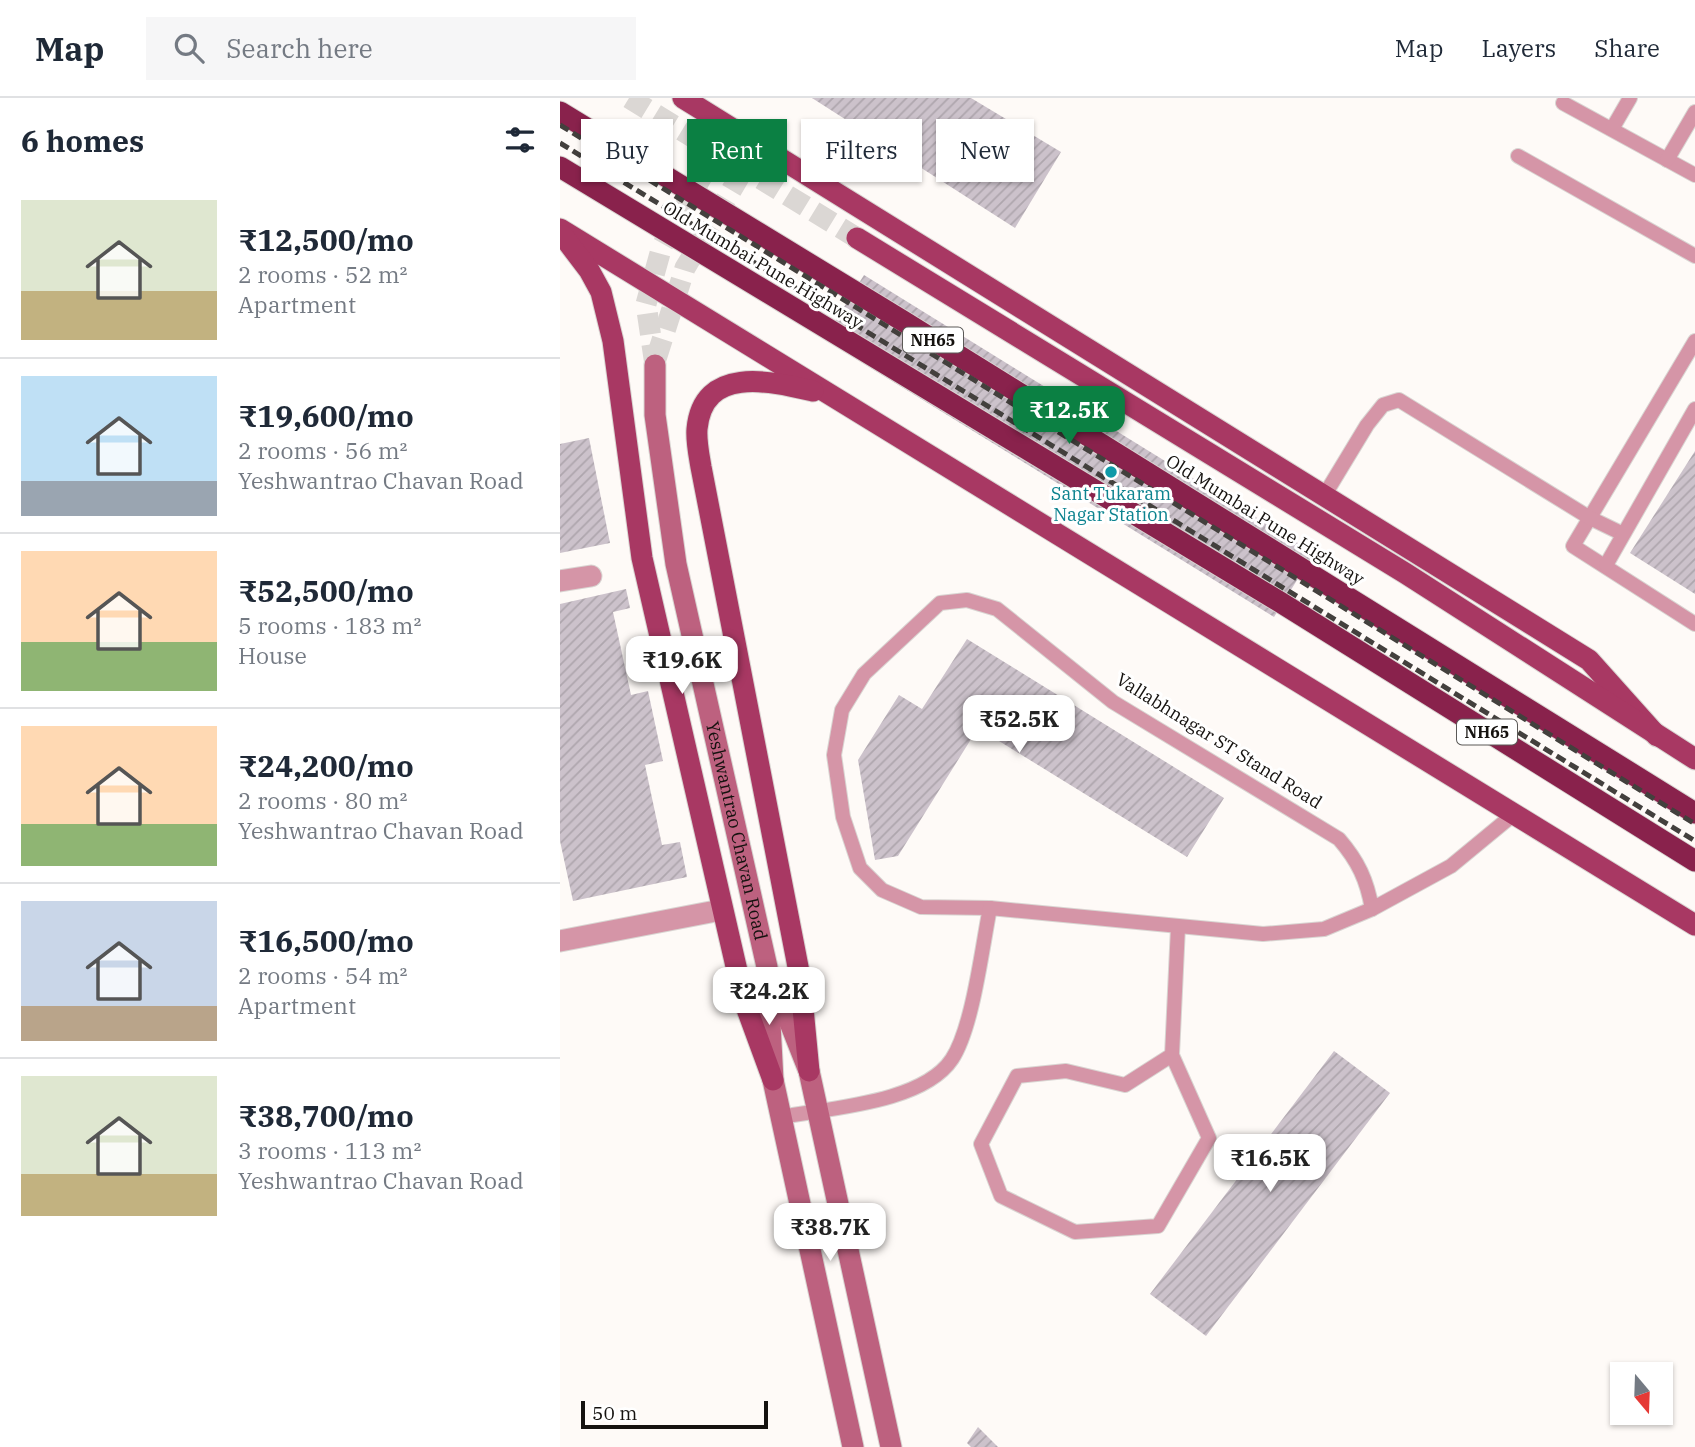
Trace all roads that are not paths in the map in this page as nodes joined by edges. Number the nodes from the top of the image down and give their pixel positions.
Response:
1 (683, 98) edge
2 (1630, 98) edge
3 (1563, 103) dead end
4 (1695, 112) edge
5 (560, 113) edge
6 (1612, 129) junction
7 (1518, 156) dead end
8 (1667, 159) junction
9 (560, 167) edge
10 (1695, 175) edge
11 (560, 231) edge
12 (857, 238) tunnel mouth
13 (1695, 256) edge
14 (1695, 341) edge
15 (655, 365) tunnel mouth
16 (829, 394) junction
17 (1695, 409) edge
18 (1324, 496) junction
19 (1590, 518) junction
20 (1623, 534) junction
21 (1606, 565) junction
22 (591, 576) dead end
23 (560, 581) edge
24 (1695, 624) edge
25 (1657, 736) junction
26 (1695, 759) edge
27 (1695, 813) edge
28 (1514, 814) junction
29 (1695, 861) edge
30 (990, 908) junction
31 (1372, 909) junction
32 (721, 910) junction
33 (1695, 925) edge
34 (1178, 927) junction
35 (560, 941) edge
36 (767, 967) junction
37 (1172, 1055) junction
38 (809, 1071) junction
39 (773, 1080) junction
40 (817, 1110) junction
41 (781, 1116) junction
42 (853, 1447) edge
43 (891, 1447) edge

1 - 18 main road
2 - 6 lane
3 - 6 lane
4 - 8 lane
5 - 27 highway, Old Mumbai Pune Highway / NH65
6 - 8 lane
7 - 13 lane
8 - 10 lane
9 - 29 highway, Old Mumbai Pune Highway / NH65
11 - 16 main road
11 - 32 main road
12 - 25 main road
14 - 19 lane
15 - 36 street, Yeshwantrao Chavan Road
16 - 28 main road
16 - 38 main road
17 - 20 lane
18 - 19 lane
18 - 25 main road
19 - 20 lane
19 - 21 lane
20 - 21 lane
21 - 24 lane
22 - 23 street
25 - 26 main road
28 - 31 lane
28 - 33 main road
30 - 31 lane, Vallabhnagar ST Stand Road
30 - 34 lane, Vallabhnagar ST Stand Road
30 - 40 lane
31 - 34 lane, Vallabhnagar ST Stand Road
32 - 35 street
32 - 39 main road
34 - 37 lane
36 - 38 street, Yeshwantrao Chavan Road
36 - 39 street, Yeshwantrao Chavan Road
37 - 37 lane
38 - 40 street, Yeshwantrao Chavan Road
39 - 41 street, Yeshwantrao Chavan Road
40 - 41 lane
40 - 43 street, Yeshwantrao Chavan Road
41 - 42 street, Yeshwantrao Chavan Road

